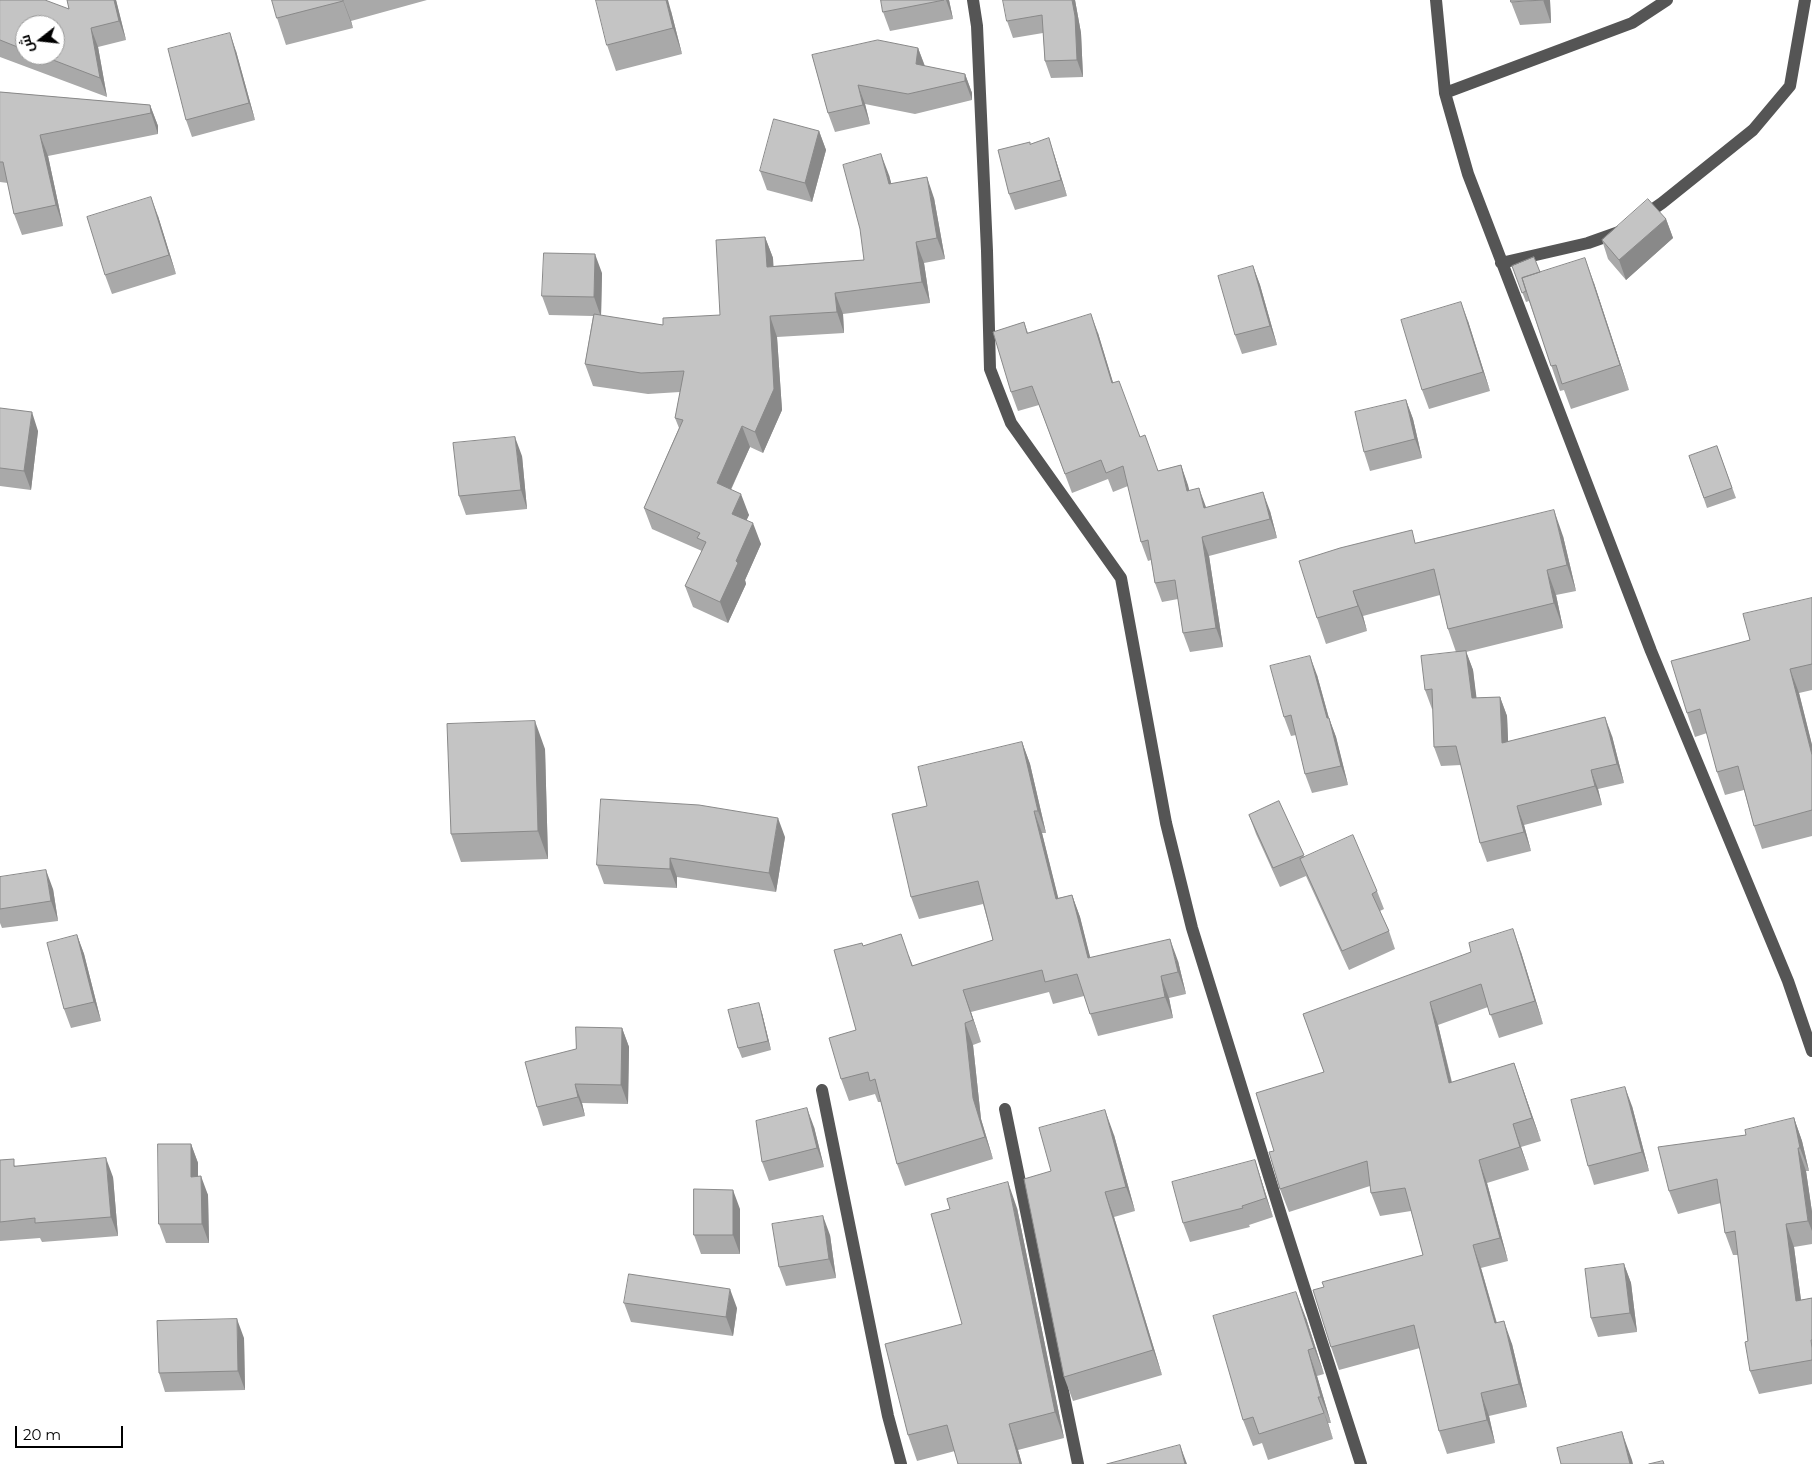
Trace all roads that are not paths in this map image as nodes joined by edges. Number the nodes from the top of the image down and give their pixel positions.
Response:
1 (973, 0) edge
2 (1436, 0) edge
3 (1667, 0) edge
4 (1804, 0) edge
5 (1446, 93) junction
6 (1501, 263) junction
7 (1812, 1049) edge
8 (822, 1090) dead end
9 (1005, 1109) dead end
10 (901, 1464) edge
11 (1078, 1464) edge
12 (1361, 1464) edge

1 - 12 street
2 - 5 street
3 - 5 street
4 - 6 street
5 - 6 street
6 - 7 street
8 - 10 street
9 - 11 street

